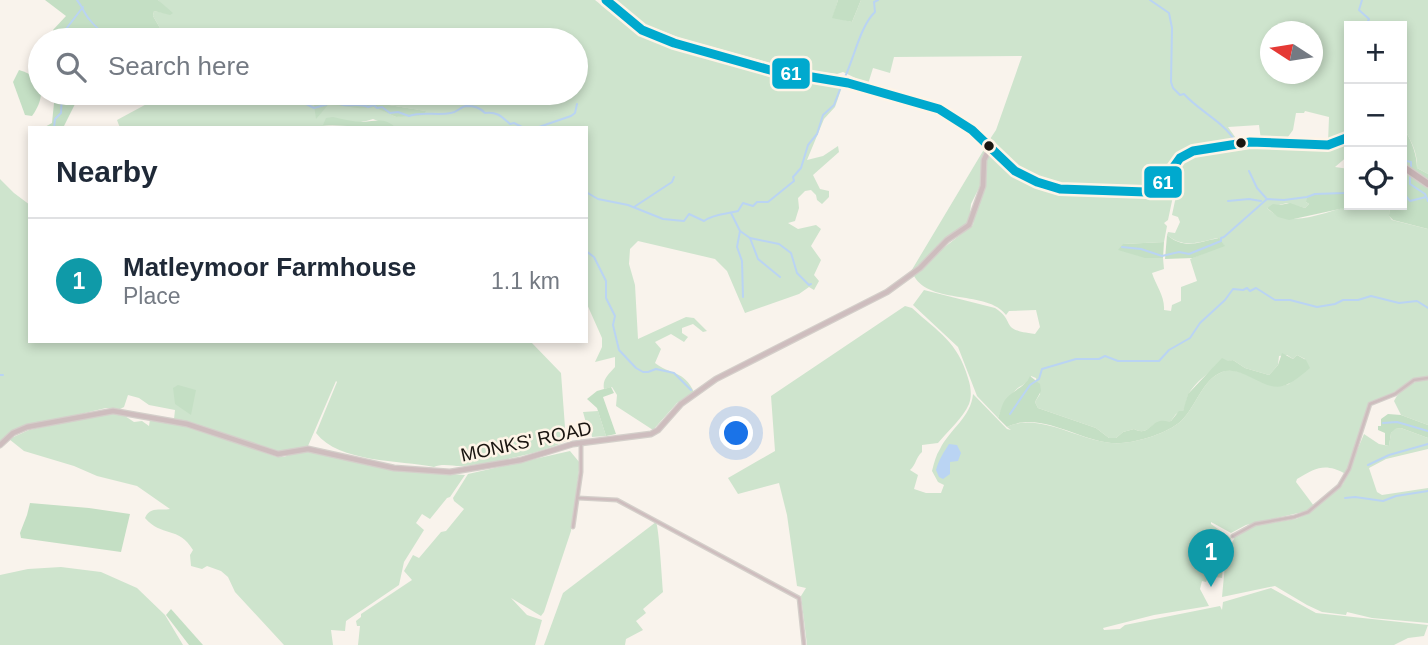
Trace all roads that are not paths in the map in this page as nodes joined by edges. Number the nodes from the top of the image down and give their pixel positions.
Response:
1 (606, 0) edge
2 (1344, 139) edge
3 (990, 147) junction
4 (1407, 169) edge
5 (1428, 184) edge
6 (1428, 378) edge
7 (581, 442) junction
8 (0, 445) edge
9 (578, 498) junction
10 (573, 527) dead end
11 (1233, 536) dead end
12 (804, 645) edge

1 - 3 main road
2 - 3 main road
3 - 7 street, MONKS' ROAD
4 - 5 main road
6 - 11 street
7 - 8 street, MONKS' ROAD
7 - 9 street
9 - 10 street
9 - 12 street

